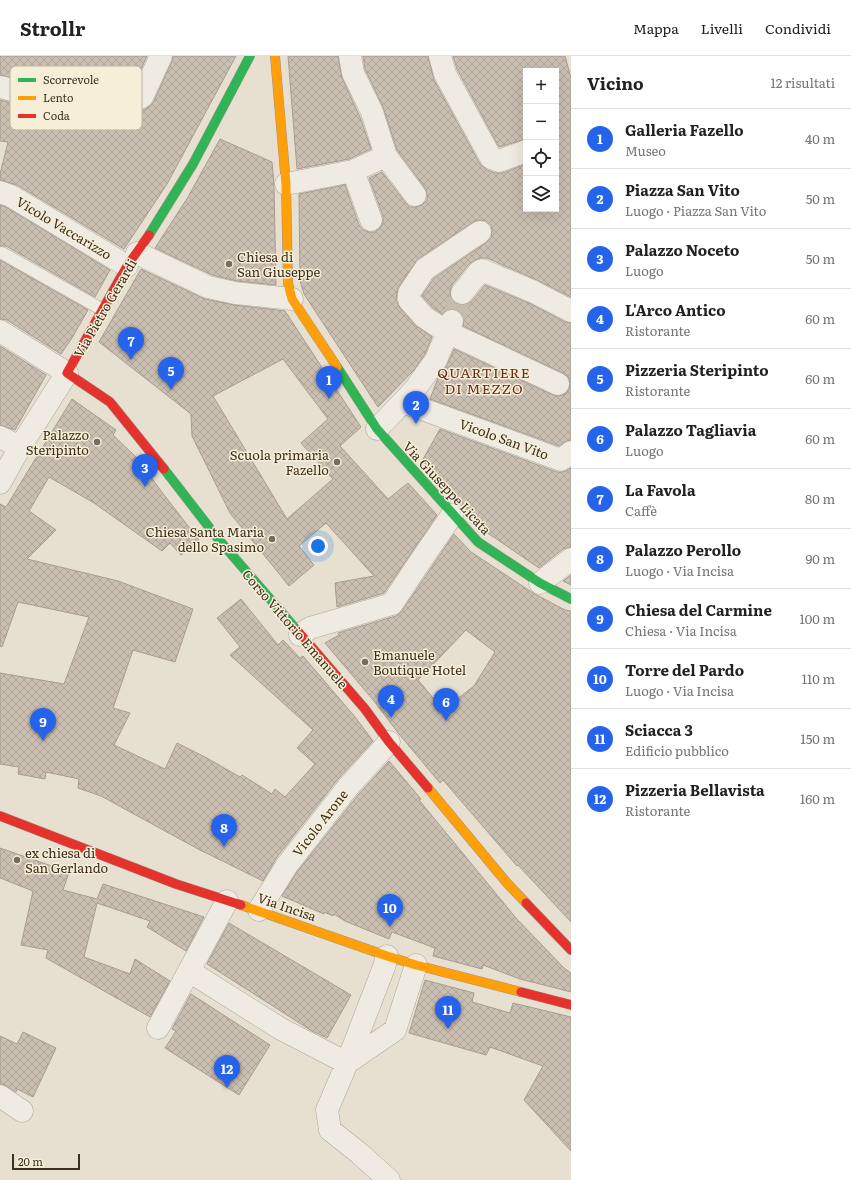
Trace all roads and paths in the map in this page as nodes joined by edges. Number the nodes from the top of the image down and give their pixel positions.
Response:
1 (161, 56) edge
2 (250, 56) edge
3 (275, 56) edge
4 (350, 56) edge
5 (440, 56) edge
6 (0, 87) edge
7 (10, 90) edge
8 (142, 97) edge
9 (523, 152) edge
10 (386, 156) junction
11 (353, 171) junction
12 (286, 184) junction
13 (0, 192) edge
14 (414, 195) dead end
15 (371, 220) dead end
16 (480, 232) dead end
17 (2, 253) dead end
18 (132, 259) junction
19 (462, 294) tunnel mouth
20 (292, 299) junction
21 (103, 310) junction
22 (571, 311) edge
23 (449, 326) junction
24 (0, 331) edge
25 (67, 373) junction
26 (558, 384) dead end
27 (404, 402) junction
28 (377, 429) junction
29 (0, 437) edge
30 (20, 447) junction
31 (566, 456) edge
32 (0, 483) edge
33 (452, 515) junction
34 (571, 559) edge
35 (540, 583) junction
36 (571, 599) edge
37 (300, 634) junction
38 (389, 742) junction
39 (0, 816) edge
40 (227, 901) junction
41 (259, 910) junction
42 (571, 950) edge
43 (387, 956) junction
44 (416, 965) junction
45 (189, 971) junction
46 (571, 1005) edge
47 (158, 1028) dead end
48 (347, 1064) junction
49 (0, 1096) edge
50 (22, 1111) dead end
51 (389, 1180) edge

1 - 8 street
2 - 18 street, Via Pietro Gerardi
3 - 12 street, Via Giuseppe Licata
4 - 10 street
5 - 9 street
6 - 7 street
10 - 11 street
10 - 14 street
11 - 12 street
11 - 15 street
12 - 20 street, Via Giuseppe Licata
13 - 18 street, Vicolo Vaccarizzo
16 - 23 street
17 - 21 lane
18 - 20 street, Vicolo Vaccarizzo
18 - 21 street, Via Pietro Gerardi
19 - 22 street
20 - 28 street, Via Giuseppe Licata
21 - 25 street, Via Pietro Gerardi
23 - 26 street
23 - 27 street
24 - 25 street, Corso Vittorio Emanuele
25 - 30 street, Via Pietro Gerardi
25 - 37 street, Corso Vittorio Emanuele
27 - 28 street
27 - 31 street, Vicolo San Vito
28 - 33 street, Via Giuseppe Licata
29 - 30 street
30 - 32 street, Via Pietro Gerardi
33 - 35 street, Via Giuseppe Licata
33 - 37 street
34 - 35 street
35 - 36 street, Via Giuseppe Licata
37 - 38 street, Corso Vittorio Emanuele
38 - 41 street, Vicolo Arone
38 - 42 street, Corso Vittorio Emanuele
39 - 40 street, Via Incisa
40 - 41 street, Via Incisa
40 - 45 street
41 - 43 street, Via Incisa
43 - 44 street, Via Incisa
43 - 48 street
44 - 46 street, Via Incisa
44 - 48 street
45 - 47 street
45 - 48 street
48 - 51 street
49 - 50 street

